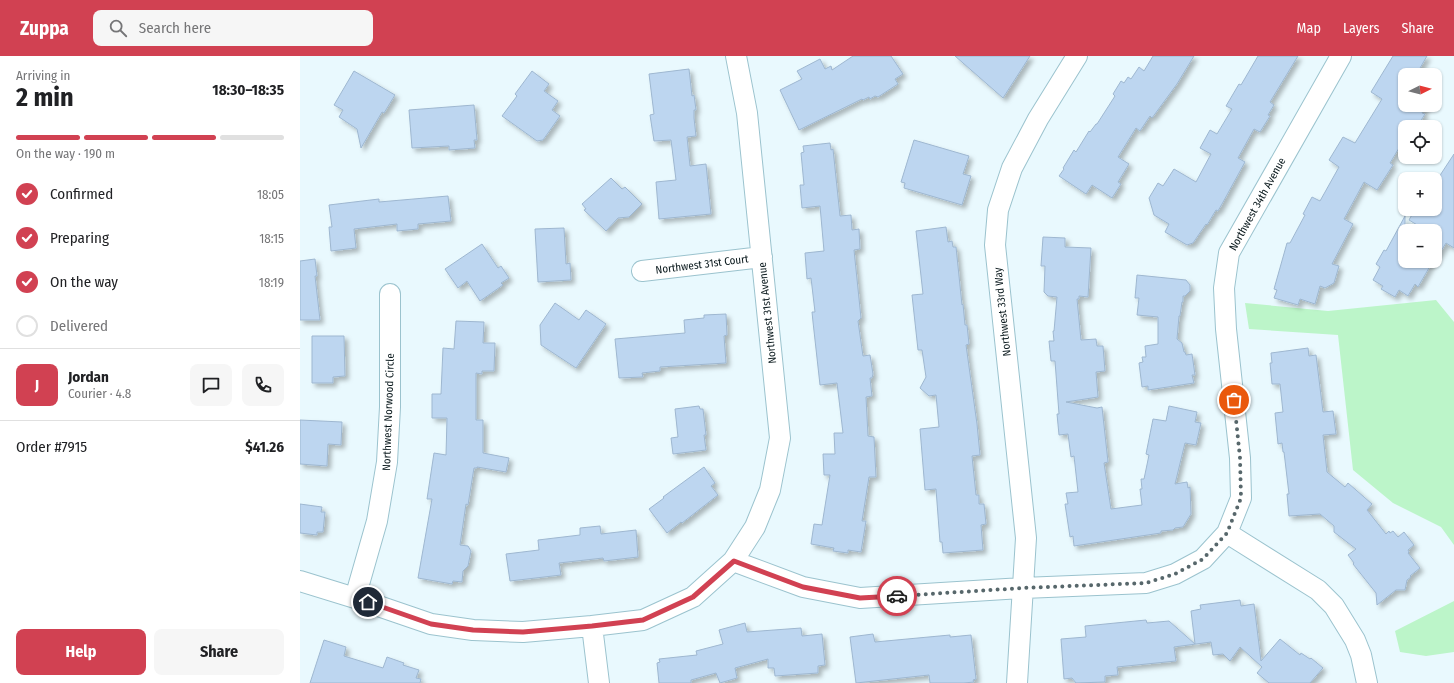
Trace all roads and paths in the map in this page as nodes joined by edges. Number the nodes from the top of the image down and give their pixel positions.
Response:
1 (736, 56) edge
2 (1077, 56) edge
3 (1342, 56) edge
4 (762, 257) junction
5 (642, 271) dead end
6 (390, 294) dead end
7 (1227, 533) junction
8 (734, 561) junction
9 (300, 581) edge
10 (1023, 588) junction
11 (355, 598) junction
12 (592, 626) junction
13 (599, 683) edge
14 (1017, 683) edge
15 (1367, 683) edge

1 - 4 street, Northwest 31st Avenue
2 - 10 street, Northwest 33rd Way
3 - 7 street, Northwest 34th Avenue
4 - 5 street, Northwest 31st Court
4 - 8 street, Northwest 31st Avenue
6 - 11 street, Northwest Norwood Circle
7 - 10 street
7 - 15 street
8 - 10 street
8 - 12 street, Northwest 31st Avenue
9 - 11 street, Northwest 31st Avenue
10 - 14 street, Northwest 33rd Way
11 - 12 street, Northwest 31st Avenue
12 - 13 street

